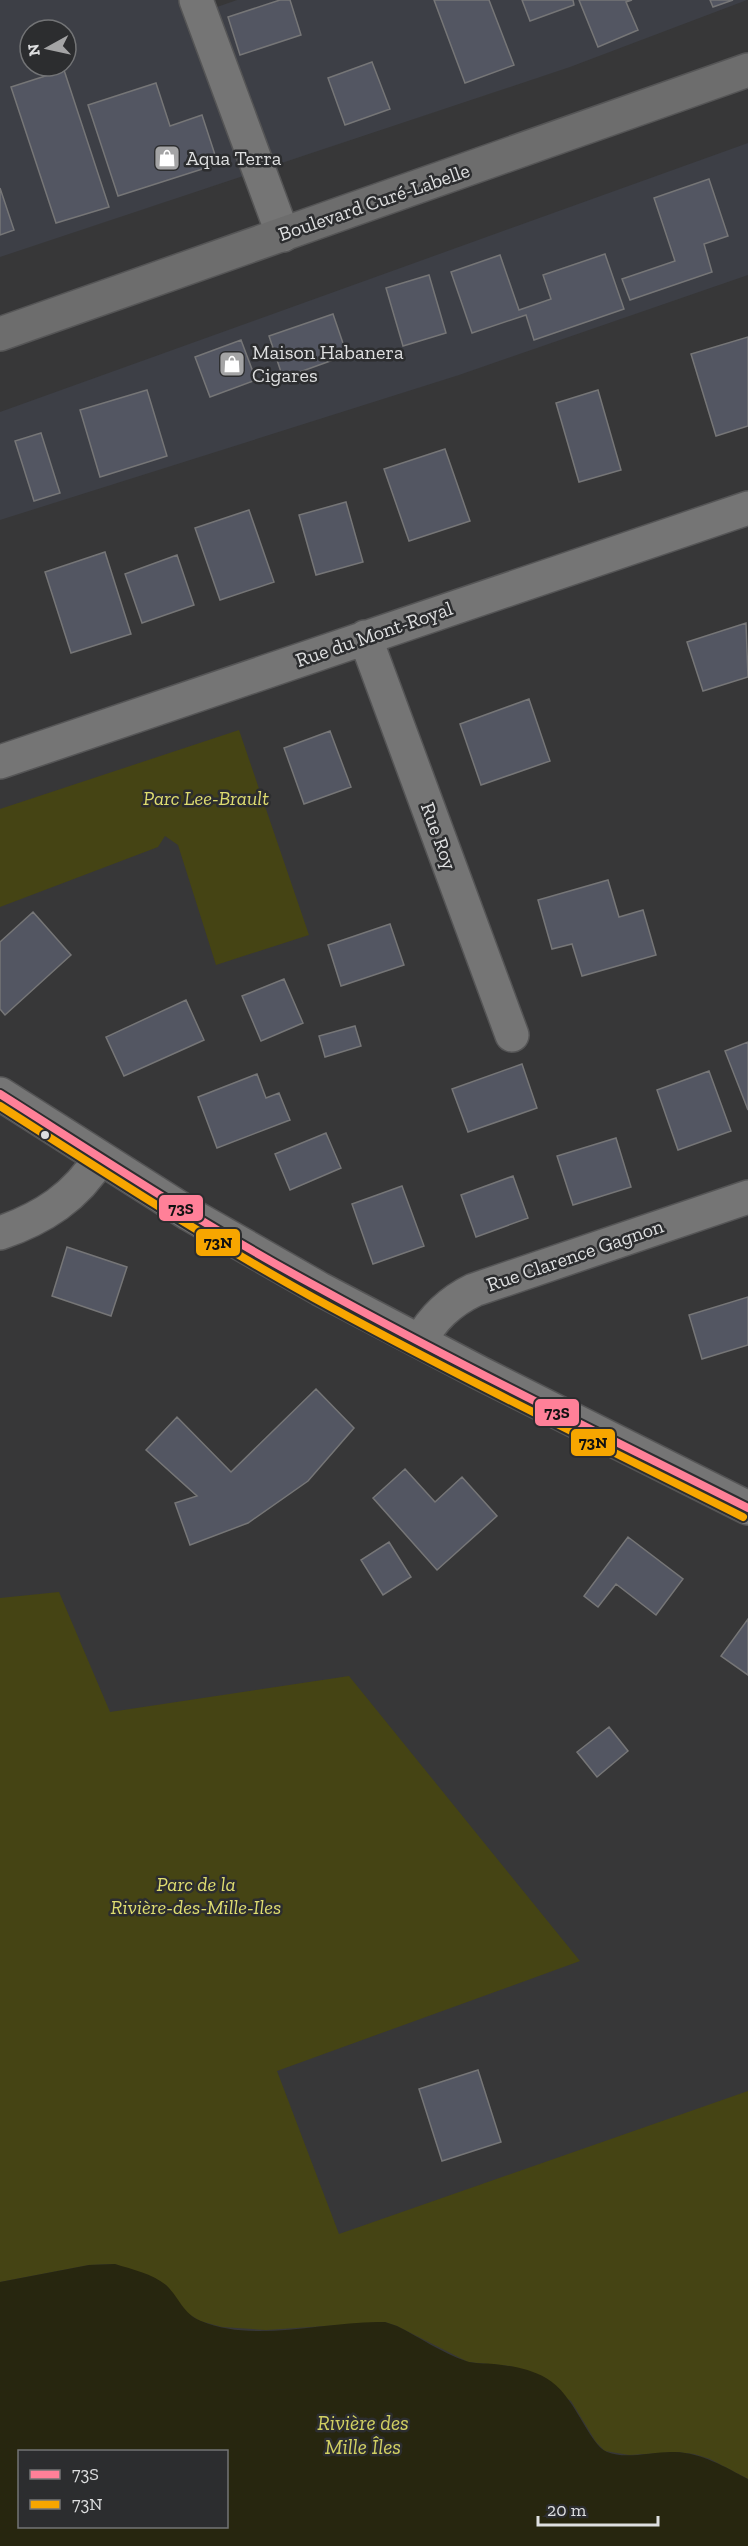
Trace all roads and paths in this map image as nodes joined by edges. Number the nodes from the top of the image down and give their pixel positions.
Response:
1 (196, 0) edge
2 (748, 70) edge
3 (283, 235) junction
4 (0, 334) edge
5 (748, 508) edge
6 (365, 637) junction
7 (0, 762) edge
8 (512, 1035) dead end
9 (0, 1094) edge
10 (100, 1158) junction
11 (748, 1197) edge
12 (0, 1233) edge
13 (420, 1341) junction
14 (748, 1508) edge

1 - 3 street
2 - 3 main road, Boulevard Curé-Labelle
3 - 4 main road, Boulevard Curé-Labelle
5 - 6 street, Rue du Mont-Royal
6 - 7 street, Rue du Mont-Royal
6 - 8 street, Rue Roy
9 - 10 street
10 - 12 street
10 - 13 street
11 - 13 street, Rue Clarence Gagnon
13 - 14 street

